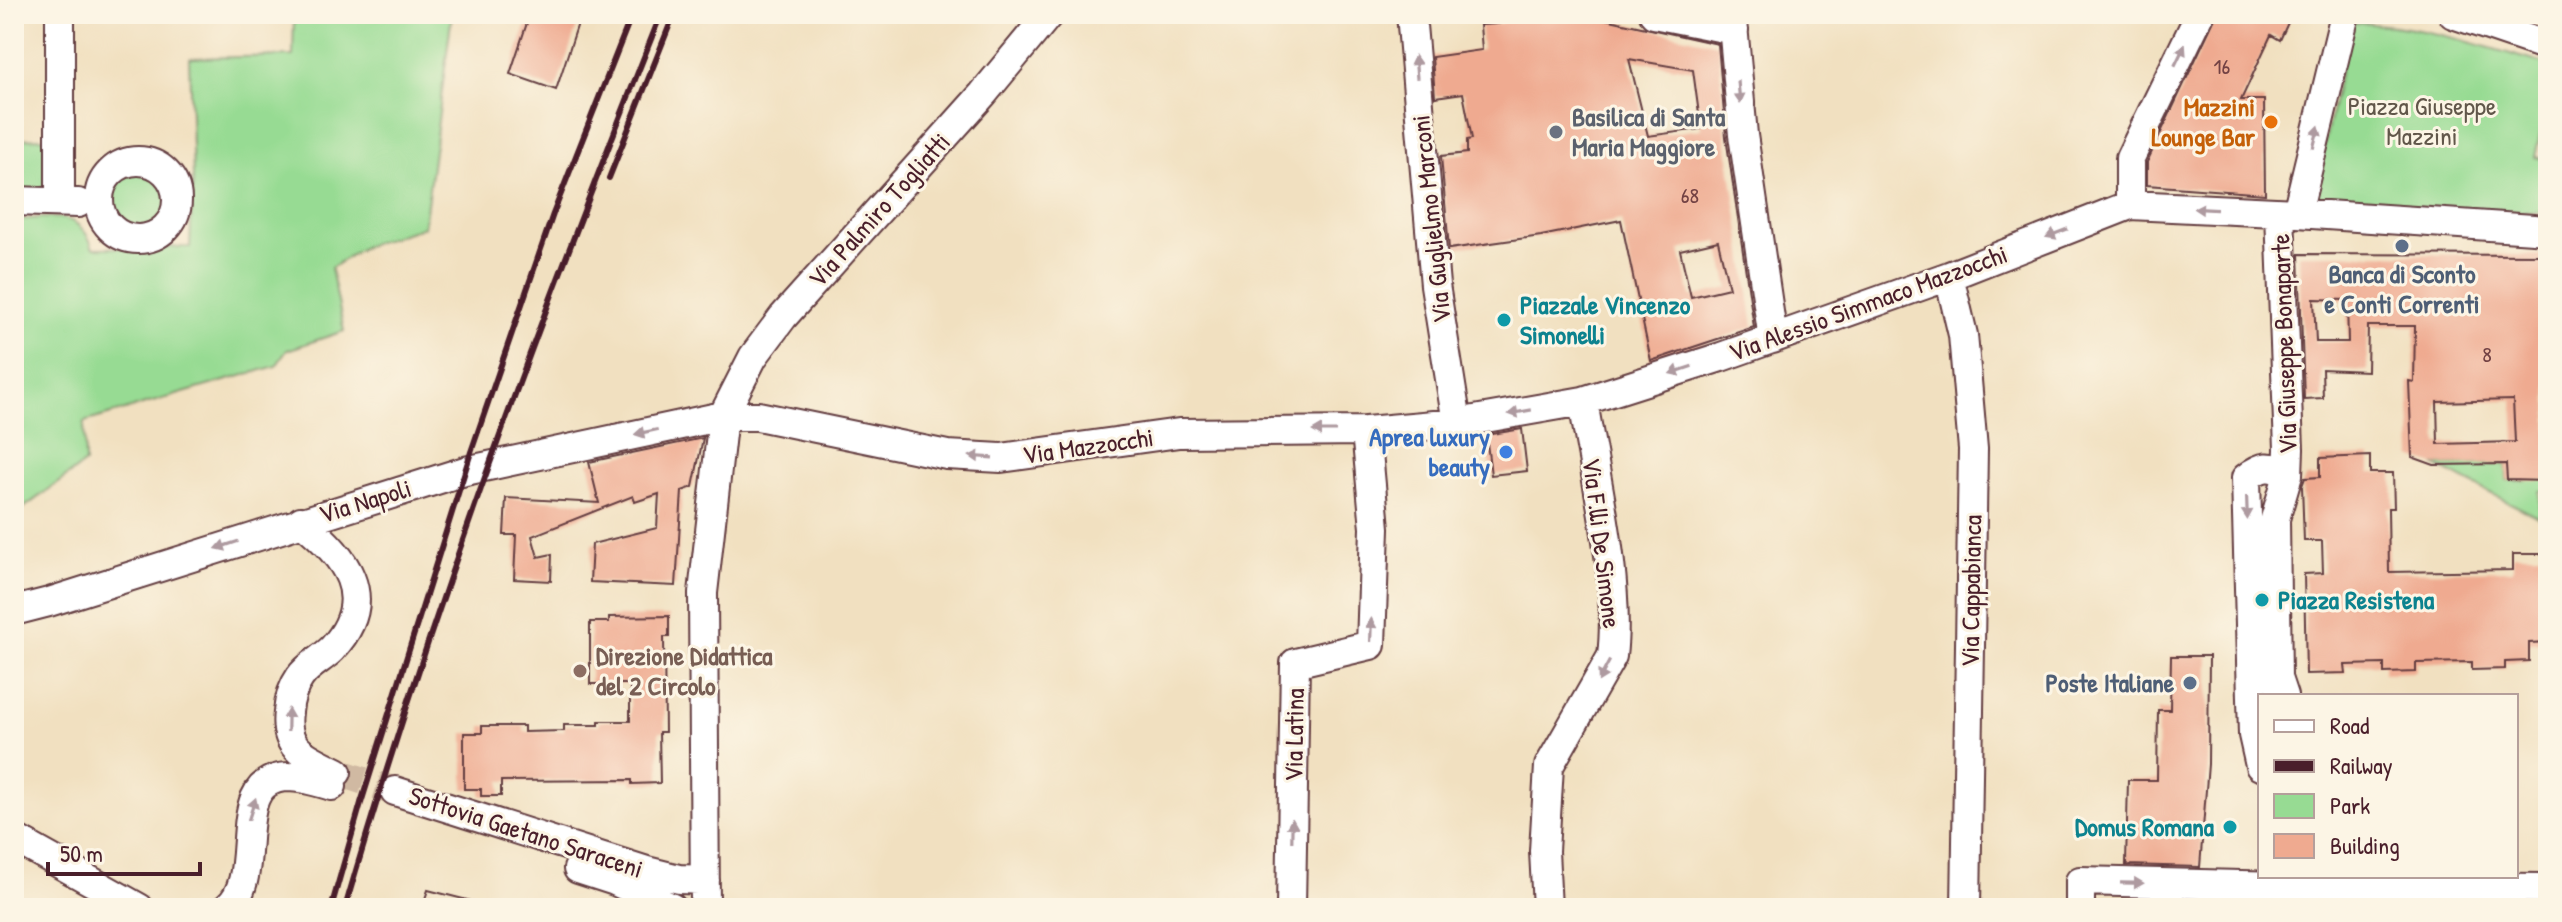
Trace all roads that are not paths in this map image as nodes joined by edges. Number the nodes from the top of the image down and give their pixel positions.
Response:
1 (60, 14) edge
2 (1049, 14) edge
3 (1411, 14) edge
4 (1654, 14) edge
5 (2200, 14) edge
6 (2345, 14) edge
7 (2453, 14) edge
8 (1733, 22) edge
9 (2548, 46) edge
10 (60, 143) junction
11 (14, 201) edge
12 (60, 202) junction
13 (2130, 205) junction
14 (2289, 213) junction
15 (2548, 230) edge
16 (1949, 276) junction
17 (1773, 339) junction
18 (1583, 401) junction
19 (723, 416) junction
20 (1457, 423) junction
21 (1366, 431) junction
22 (2288, 475) junction
23 (301, 521) junction
24 (14, 611) edge
25 (2285, 694) edge
26 (2258, 752) edge
27 (14, 838) edge
28 (705, 880) junction
29 (2548, 888) edge
30 (2289, 889) edge
31 (139, 908) edge
32 (227, 908) edge
33 (672, 908) edge
34 (705, 908) edge
35 (1291, 908) edge
36 (1547, 908) edge
37 (1966, 908) edge
38 (2080, 908) edge

1 - 10 street
2 - 19 street, Via Palmiro Togliatti
20 -> 3 street, Via Guglielmo Marconi
4 - 8 street
13 -> 5 street
14 -> 6 street
7 - 9 street
8 -> 17 street
10 - 12 street
10 - 12 street
11 - 12 street
14 -> 13 street, Via Alessio Simmaco Mazzocchi
13 -> 16 street, Via Alessio Simmaco Mazzocchi
14 - 15 street
14 - 22 street, Via Giuseppe Bonaparte
16 - 17 street, Via Alessio Simmaco Mazzocchi
16 - 37 street, Via Cappabianca
17 -> 18 street, Via Alessio Simmaco Mazzocchi
18 -> 20 street, Via Alessio Simmaco Mazzocchi
18 -> 36 street, Via F.lli De Simone
21 -> 19 street, Via Mazzocchi
19 -> 23 street, Via Napoli
19 - 28 street
20 - 21 street, Via Mazzocchi
35 -> 21 street, Via Latina
22 - 25 street, Via Giuseppe Bonaparte
22 -> 26 street, Via Giuseppe Bonaparte
23 -> 24 street, Via Napoli
32 -> 23 street
27 - 31 street
28 - 33 street, Sottovia Gaetano Saraceni
28 - 34 street
29 - 30 street
38 -> 30 street

